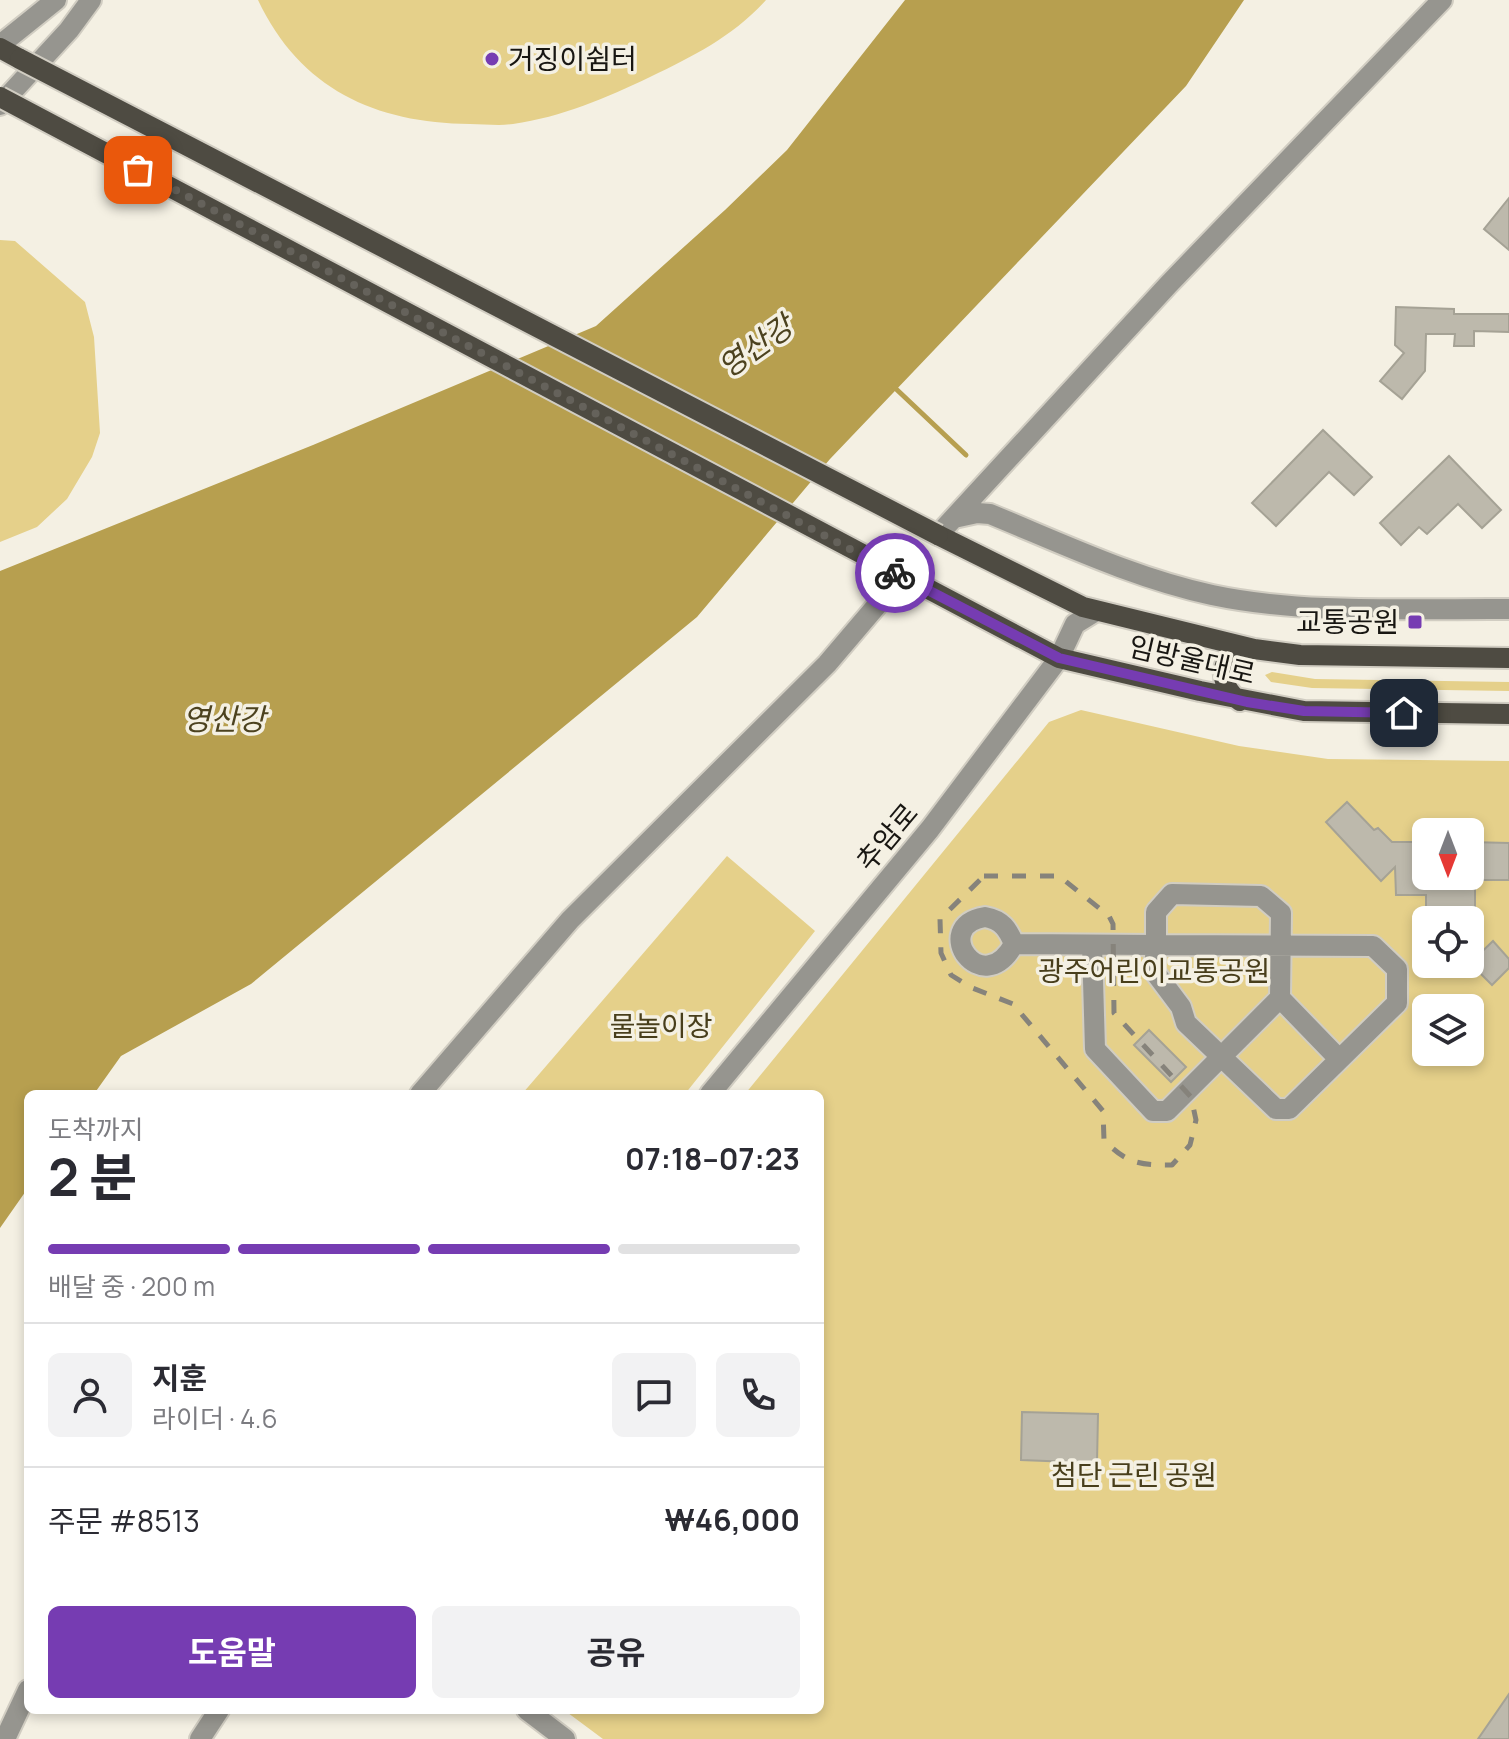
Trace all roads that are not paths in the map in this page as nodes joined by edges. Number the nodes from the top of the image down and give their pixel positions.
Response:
1 (56, 0) edge
2 (91, 0) edge
3 (1442, 0) edge
4 (0, 46) edge
5 (0, 97) edge
6 (0, 105) edge
7 (954, 518) junction
8 (938, 535) junction
9 (893, 572) junction
10 (1509, 609) edge
11 (1096, 611) junction
12 (1254, 649) junction
13 (1059, 658) junction
14 (1509, 658) edge
15 (1247, 702) junction
16 (1509, 714) edge
17 (1014, 944) dead end
18 (1092, 945) junction
19 (1156, 945) junction
20 (1280, 945) junction
21 (1280, 998) junction
22 (1223, 1057) junction
23 (1339, 1059) junction
24 (423, 1090) edge
25 (713, 1090) edge
26 (24, 1699) edge
27 (216, 1714) edge
28 (532, 1714) edge
29 (5, 1739) edge
30 (200, 1739) edge
31 (565, 1739) edge

1 - 4 street
2 - 6 street
3 - 7 street
4 - 8 main road, 임방울대로, bridge
5 - 9 main road, 임방울대로, bridge
7 - 8 street
7 - 10 street
8 - 11 main road, 임방울대로
9 - 13 main road, 임방울대로
9 - 24 street
11 - 12 main road, 임방울대로
11 - 13 street, 추암로
12 - 14 main road, 임방울대로
12 - 15 main road
13 - 15 main road, 임방울대로
13 - 25 street, 추암로
15 - 16 main road, 임방울대로
17 - 18 street
18 - 19 street
18 - 22 street
19 - 20 street
19 - 20 street
19 - 22 street
20 - 21 street
20 - 23 street
21 - 22 street
21 - 23 street
22 - 23 street
26 - 29 street
27 - 30 street
28 - 31 street

